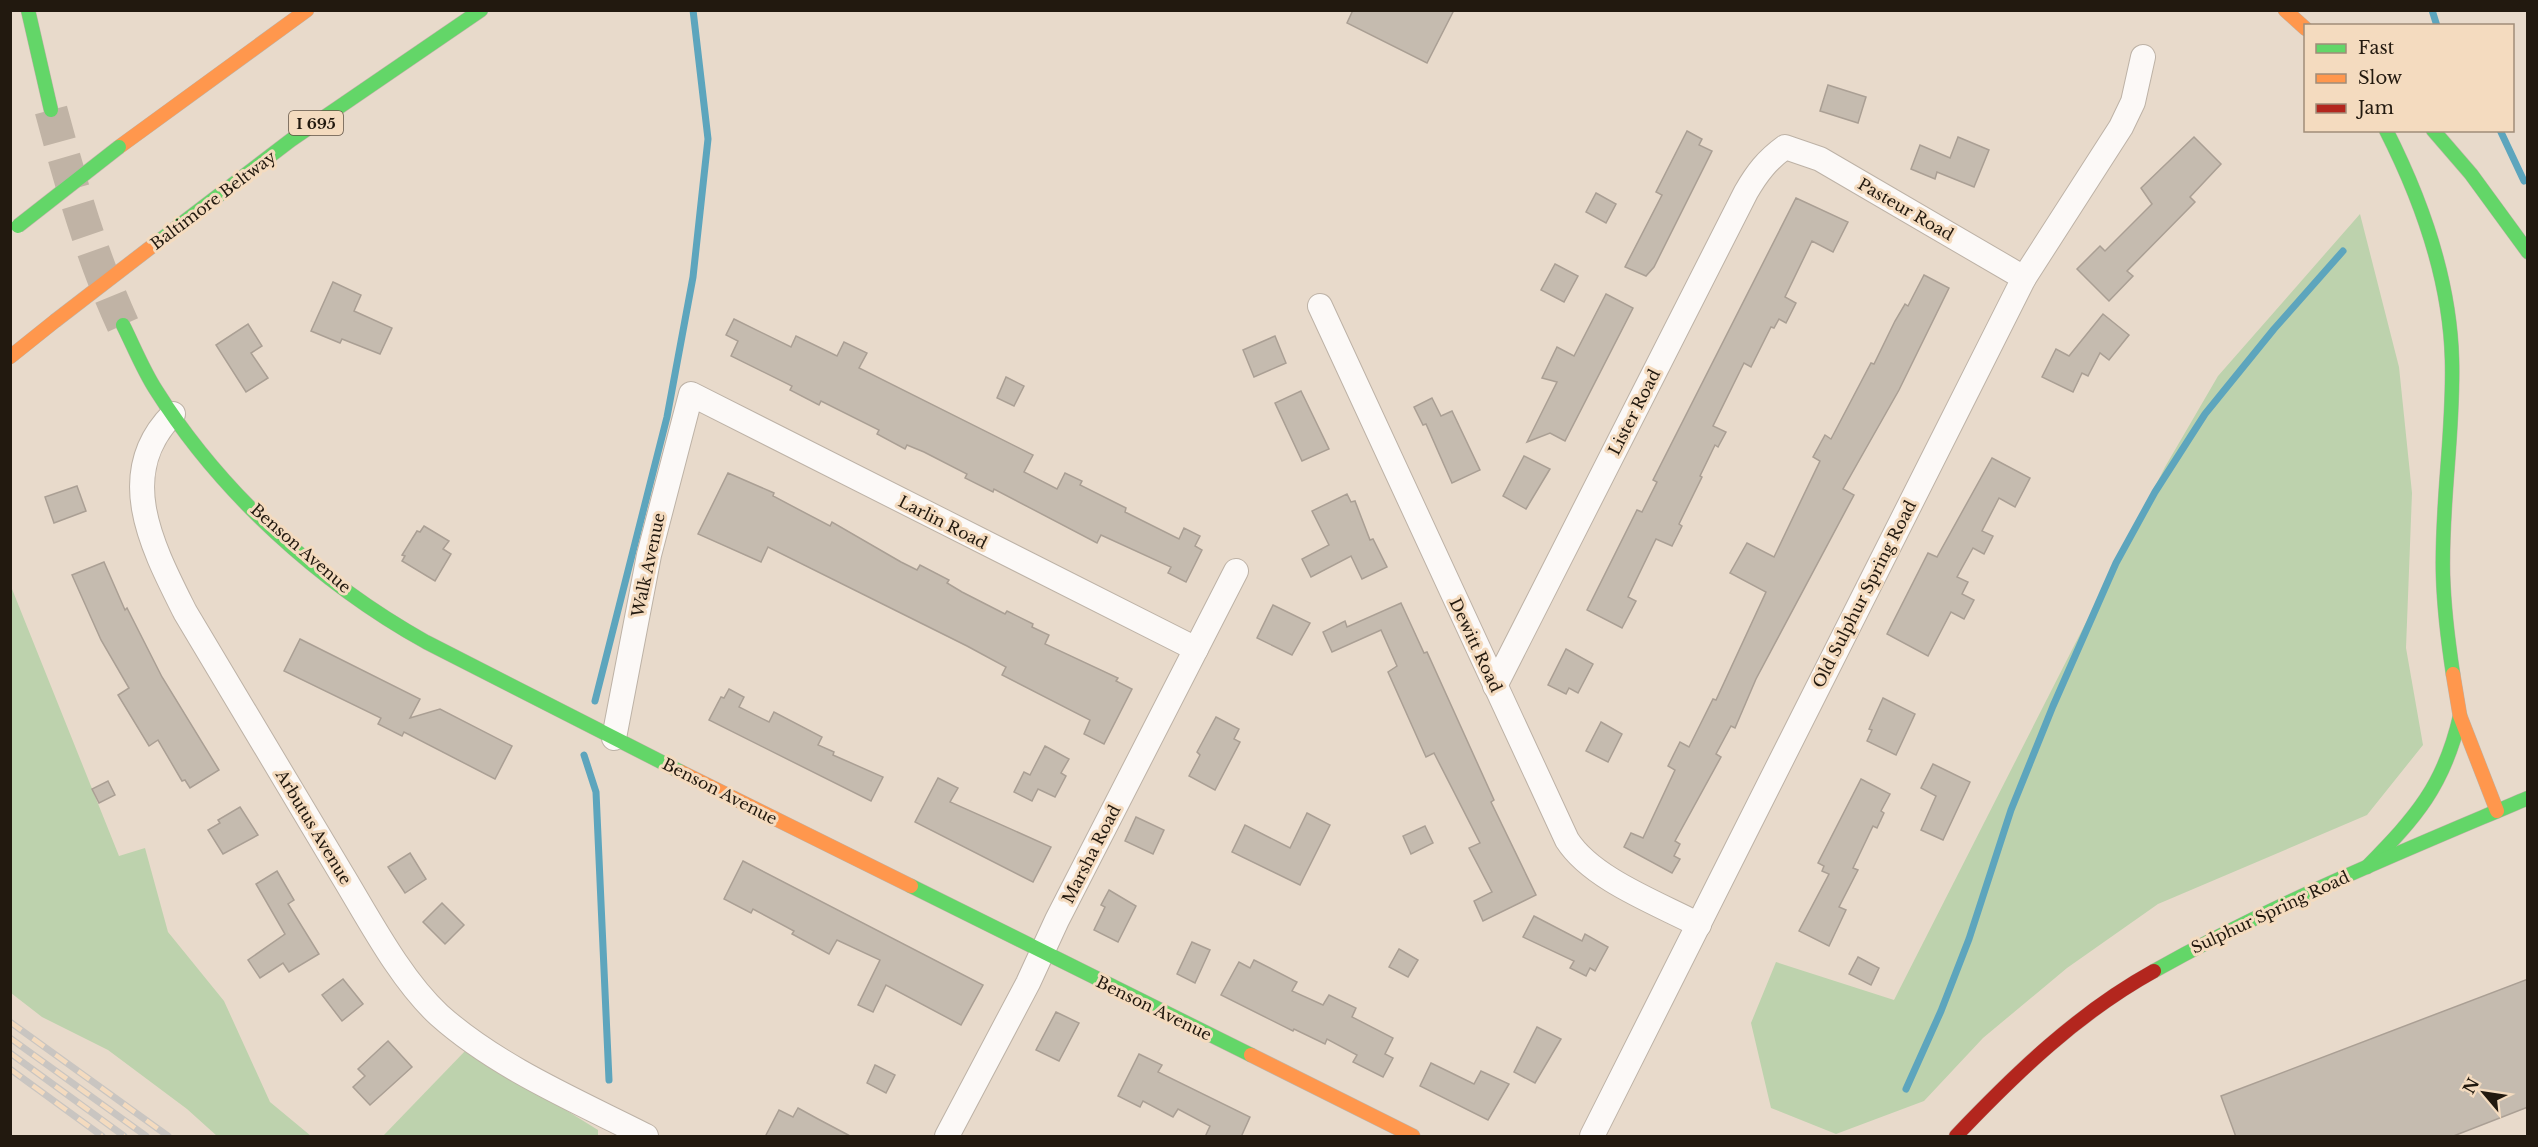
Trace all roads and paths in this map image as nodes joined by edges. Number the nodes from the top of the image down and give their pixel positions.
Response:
1 (28, 10) edge
2 (307, 10) edge
3 (481, 10) edge
4 (2285, 10) edge
5 (2304, 27) edge
6 (2144, 57) dead end
7 (51, 110) tunnel mouth
8 (2387, 132) edge
9 (2435, 132) edge
10 (1785, 147) joint
11 (14, 228) edge
12 (2528, 252) edge
13 (2024, 278) junction
14 (1320, 306) dead end
15 (123, 325) tunnel mouth
16 (10, 357) edge
17 (691, 394) joint
18 (173, 414) junction
19 (1236, 571) dead end
20 (1196, 649) junction
21 (1495, 686) junction
22 (2460, 716) junction
23 (614, 738) junction
24 (2528, 798) edge
25 (2497, 811) junction
26 (2367, 867) junction
27 (1698, 925) junction
28 (1042, 952) junction
29 (646, 1137) edge
30 (947, 1137) edge
31 (1413, 1137) edge
32 (1592, 1137) edge
33 (1956, 1137) edge

1 - 7 main road
2 - 11 main road, bridge
3 - 16 main road, Baltimore Beltway / I 695, bridge
4 - 5 main road
6 - 13 street, Old Sulphur Spring Road
8 - 22 main road
9 - 12 main road
10 - 13 street, Pasteur Road
10 - 21 street, Lister Road
13 - 27 street, Old Sulphur Spring Road
14 - 21 street, Dewitt Road
15 - 18 main road, Benson Avenue
17 - 20 street, Larlin Road
17 - 23 street, Walk Avenue
18 - 23 main road, Benson Avenue
18 - 29 street, Arbutus Avenue
19 - 20 street, Marsha Road
20 - 28 street, Marsha Road
21 - 27 street, Dewitt Road
22 - 25 main road
22 - 26 main road
23 - 28 main road, Benson Avenue
24 - 25 main road, Sulphur Spring Road
25 - 26 main road, Sulphur Spring Road
26 - 33 main road, Sulphur Spring Road
27 - 32 street, Old Sulphur Spring Road
28 - 30 street, Marsha Road
28 - 31 main road, Benson Avenue

